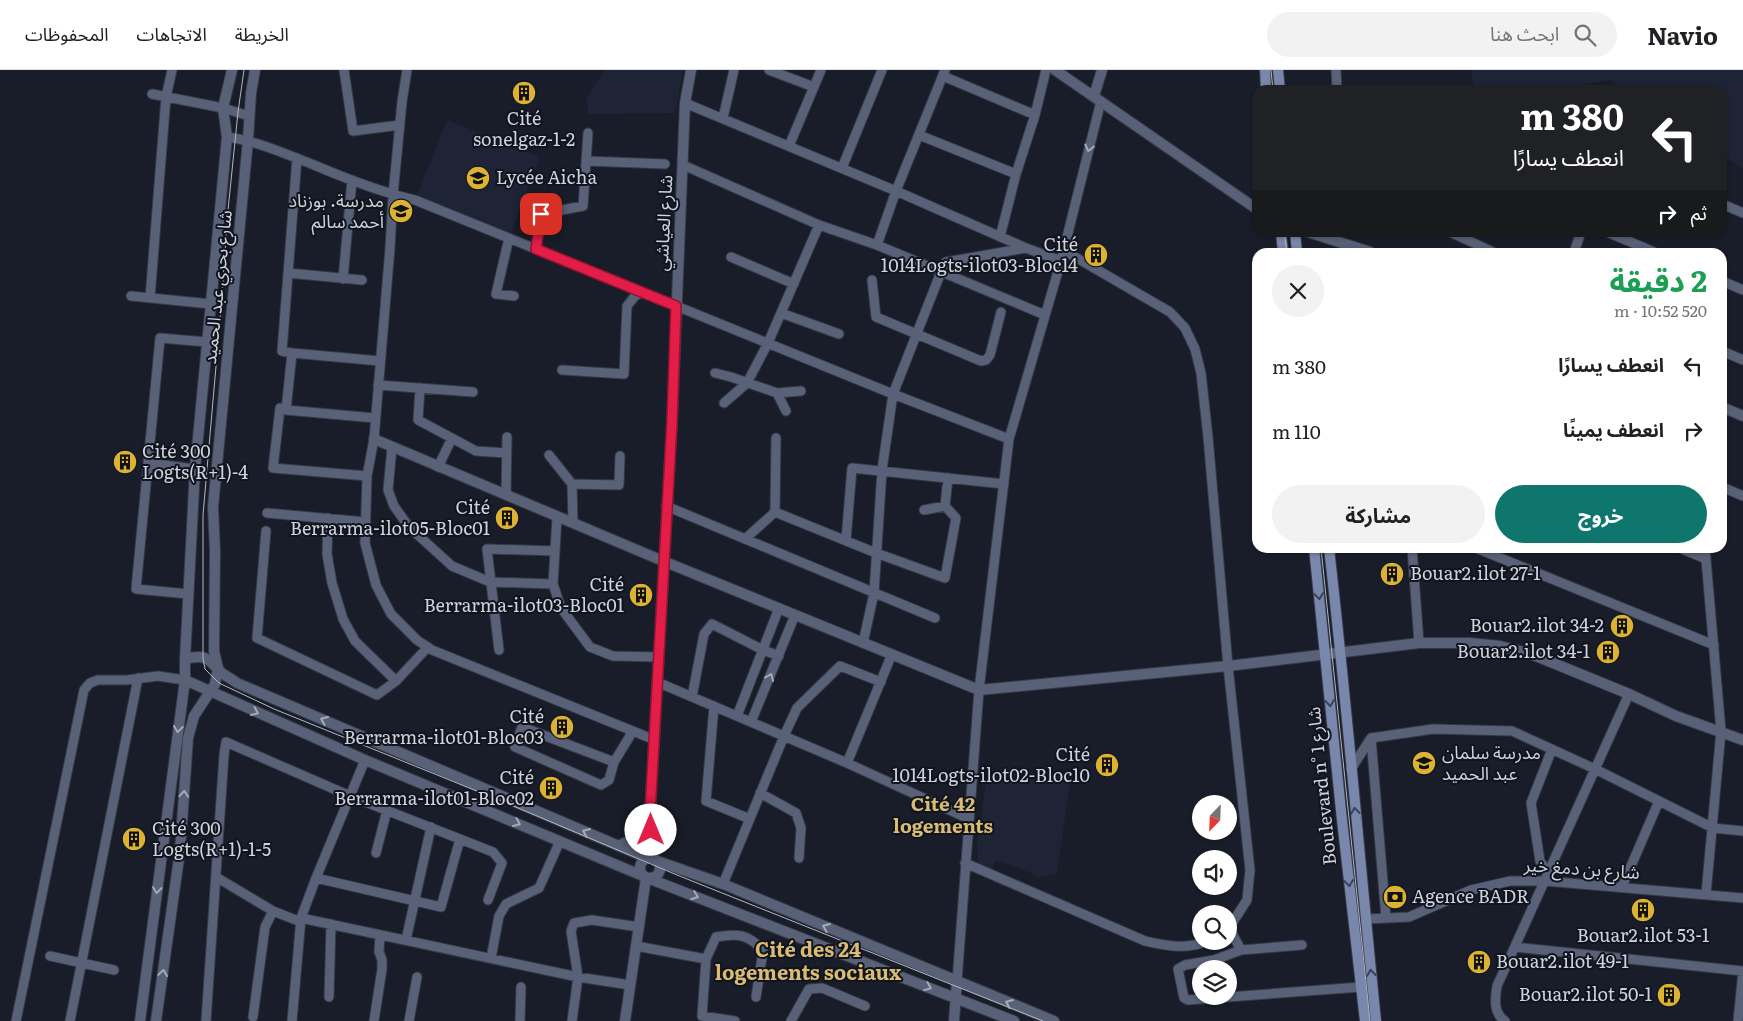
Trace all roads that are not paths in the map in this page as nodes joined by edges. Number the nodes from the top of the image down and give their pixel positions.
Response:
1 (172, 70) edge
2 (232, 70) edge
3 (255, 70) edge
4 (344, 70) edge
5 (408, 70) edge
6 (691, 70) edge
7 (734, 70) edge
8 (769, 70) edge
9 (821, 70) edge
10 (882, 70) edge
11 (1046, 70) edge
12 (1055, 70) edge
13 (1102, 70) edge
14 (1264, 70) edge
15 (1278, 70) edge
16 (1336, 70) edge
17 (944, 73) edge
18 (1266, 85) edge
19 (1280, 85) edge
20 (1337, 85) edge
21 (814, 87) junction
22 (152, 94) dead end
23 (166, 97) junction
24 (1097, 98) junction
25 (685, 103) junction
26 (223, 108) junction
27 (1035, 115) junction
28 (249, 116) junction
29 (723, 118) junction
30 (400, 125) junction
31 (588, 133) dead end
32 (918, 135) junction
33 (227, 136) junction
34 (248, 140) junction
35 (789, 146) junction
36 (297, 158) junction
37 (586, 161) junction
38 (665, 164) dead end
39 (683, 165) junction
40 (842, 168) junction
41 (1016, 174) junction
42 (352, 180) junction
43 (896, 191) junction
44 (393, 195) junction
45 (1252, 206) edge
46 (1727, 206) edge
47 (1743, 213) edge
48 (820, 225) junction
49 (1000, 237) junction
50 (1324, 237) edge
51 (1461, 237) edge
52 (1619, 237) edge
53 (509, 238) junction
54 (877, 245) junction
55 (1026, 248) junction
56 (1358, 248) edge
57 (1484, 248) edge
58 (1645, 248) edge
59 (536, 249) junction
60 (1064, 250) junction
61 (731, 257) dead end
62 (1061, 261) junction
63 (941, 272) junction
64 (288, 273) junction
65 (343, 279) junction
66 (362, 280) dead end
67 (872, 280) dead end
68 (1727, 283) edge
69 (794, 284) junction
70 (1743, 290) edge
71 (642, 292) junction
72 (131, 296) dead end
73 (514, 296) dead end
74 (150, 298) junction
75 (211, 304) junction
76 (676, 306) junction
77 (781, 312) junction
78 (1001, 312) dead end
79 (1045, 314) junction
80 (839, 334) dead end
81 (916, 335) junction
82 (207, 342) junction
83 (768, 343) junction
84 (292, 353) junction
85 (1727, 353) edge
86 (1743, 360) edge
87 (380, 361) junction
88 (562, 370) dead end
89 (715, 373) dead end
90 (747, 383) junction
91 (378, 385) junction
92 (420, 388) junction
93 (800, 391) dead end
94 (473, 392) dead end
95 (776, 393) junction
96 (893, 394) junction
97 (724, 404) dead end
98 (1727, 409) edge
99 (286, 410) junction
100 (786, 411) dead end
101 (1743, 416) edge
102 (376, 418) junction
103 (507, 436) dead end
104 (452, 438) junction
105 (776, 438) dead end
106 (374, 439) junction
107 (1009, 439) junction
108 (392, 447) junction
109 (506, 453) junction
110 (549, 455) dead end
111 (620, 456) dead end
112 (148, 463) junction
113 (438, 467) junction
114 (195, 469) junction
115 (882, 470) junction
116 (367, 476) junction
117 (948, 478) junction
118 (572, 484) junction
119 (1004, 484) junction
120 (1727, 488) edge
121 (506, 495) junction
122 (1743, 496) edge
123 (666, 506) junction
124 (944, 506) junction
125 (924, 510) dead end
126 (775, 512) junction
127 (267, 513) dead end
128 (557, 517) junction
129 (328, 518) junction
130 (366, 522) junction
131 (573, 523) junction
132 (266, 531) dead end
133 (745, 539) junction
134 (846, 540) junction
135 (555, 551) junction
136 (876, 553) junction
137 (1315, 553) edge
138 (1330, 553) edge
139 (1412, 553) edge
140 (1488, 553) edge
141 (1692, 553) edge
142 (1705, 553) edge
143 (1706, 559) junction
144 (663, 561) junction
145 (490, 582) junction
146 (553, 584) junction
147 (874, 593) junction
148 (188, 594) junction
149 (780, 608) junction
150 (795, 615) junction
151 (935, 618) dead end
152 (863, 643) junction
153 (1419, 643) junction
154 (1714, 644) junction
155 (428, 647) junction
156 (499, 650) dead end
157 (763, 650) junction
158 (1341, 653) junction
159 (892, 654) junction
160 (1326, 655) junction
161 (779, 656) junction
162 (658, 657) junction
163 (185, 659) junction
164 (1228, 666) junction
165 (218, 668) junction
166 (138, 678) junction
167 (185, 680) junction
168 (396, 681) junction
169 (657, 682) junction
170 (881, 682) junction
171 (979, 690) junction
172 (210, 692) junction
173 (1629, 694) junction
174 (692, 697) junction
175 (714, 706) junction
176 (737, 716) junction
177 (751, 722) junction
178 (633, 731) junction
179 (1721, 731) junction
180 (784, 736) junction
181 (1371, 738) junction
182 (654, 740) junction
183 (1743, 740) edge
184 (1552, 748) junction
185 (365, 760) junction
186 (614, 762) junction
187 (847, 763) junction
188 (1595, 769) junction
189 (1351, 770) junction
190 (760, 793) junction
191 (350, 796) junction
192 (1659, 801) junction
193 (387, 810) junction
194 (650, 813) junction
195 (750, 819) junction
196 (969, 819) junction
197 (431, 827) junction
198 (1713, 828) junction
199 (1743, 831) edge
200 (460, 839) junction
201 (560, 841) junction
202 (618, 846) junction
203 (376, 853) dead end
204 (799, 858) dead end
205 (652, 859) junction
206 (966, 863) junction
207 (216, 877) junction
208 (1546, 877) junction
209 (316, 878) junction
210 (646, 878) junction
211 (723, 884) junction
212 (1622, 887) junction
213 (1706, 894) junction
214 (1743, 898) edge
215 (488, 900) dead end
216 (414, 901) junction
217 (273, 911) junction
218 (1237, 916) edge
219 (1386, 918) junction
220 (1366, 919) junction
221 (301, 920) junction
222 (331, 924) junction
223 (639, 927) junction
224 (380, 935) junction
225 (406, 940) junction
226 (1237, 942) edge
227 (1302, 945) dead end
228 (636, 946) junction
229 (1192, 946) edge
230 (1514, 947) junction
231 (1242, 950) junction
232 (50, 956) dead end
233 (491, 958) junction
234 (706, 960) junction
235 (81, 963) junction
236 (114, 970) dead end
237 (1743, 971) edge
238 (417, 977) dead end
239 (578, 977) junction
240 (957, 981) junction
241 (630, 985) junction
242 (521, 987) dead end
243 (1361, 987) junction
244 (329, 997) dead end
245 (756, 997) dead end
246 (955, 998) junction
247 (865, 1006) dead end
248 (253, 1017) dead end
249 (702, 1018) edge
250 (16, 1021) edge
251 (70, 1021) edge
252 (140, 1021) edge
253 (156, 1021) edge
254 (206, 1021) edge
255 (292, 1021) edge
256 (374, 1021) edge
257 (409, 1021) edge
258 (520, 1021) edge
259 (572, 1021) edge
260 (625, 1021) edge
261 (735, 1021) edge
262 (791, 1021) edge
263 (954, 1021) edge
264 (1014, 1021) edge
265 (1054, 1021) edge
266 (1365, 1021) edge
267 (1376, 1021) edge
268 (1505, 1021) edge
269 (1738, 1021) edge

1 - 23 street
2 - 26 street
3 - 28 street, شارع بحري عبد الحميد
4 - 30 street
5 - 30 street
6 - 25 street, شارع العياشي
7 - 29 street
8 - 21 street
9 - 21 street
10 - 40 street
11 - 27 street
12 - 24 street
13 - 24 street
14 - 18 main road
15 - 19 main road
16 - 20 street
17 - 27 street
17 - 32 street
21 - 35 street
22 - 23 street
23 - 26 street
23 - 74 street
24 - 45 street
24 -> 60 street
25 - 29 street
25 - 39 street, شارع العياشي
26 - 28 street
26 - 33 street
27 - 41 street
28 - 34 street, شارع بحري عبد الحميد
29 - 35 street
30 - 44 street
31 - 37 street
32 - 41 street
32 - 43 street
33 - 34 street
33 - 75 street
34 - 36 street
34 - 165 street, شارع بحري عبد الحميد
35 - 40 street
36 - 42 street
36 - 64 street
37 - 38 street
37 - 59 street
39 - 48 street
39 - 76 street, شارع العياشي
40 - 43 street
41 - 49 street
42 - 44 street
42 - 65 street
43 - 49 street
43 - 54 street
44 - 53 street
44 - 87 street
46 - 47 street
48 - 54 street
48 - 69 street
49 - 55 street
50 - 56 street
51 - 57 street
52 - 58 street
53 - 59 street
53 - 73 street
54 - 63 street
55 - 62 street
55 - 63 street
59 - 71 street
60 - 62 street
60 - 164 street
61 - 69 street
62 - 79 street
63 - 79 street
63 - 81 street
64 - 65 street
64 - 84 street
65 - 66 street
67 - 81 street
68 - 70 street
69 - 77 street
71 - 76 street
71 - 88 street
72 - 74 street
74 - 75 street
75 - 82 street
76 - 83 street
76 - 123 street, شارع العياشي
77 - 80 street
77 - 83 street
78 - 81 street
79 - 107 street
81 - 96 street
82 - 112 street
82 - 114 street
83 - 90 street
83 - 96 street
84 - 87 street
84 - 99 street
85 - 86 street
87 - 91 street
89 - 90 street
90 - 95 street
90 - 97 street
91 - 92 street
91 - 102 street
92 - 94 street
92 - 104 street
93 - 95 street
95 - 100 street
96 - 107 street
96 - 115 street
98 - 101 street
99 - 102 street
99 - 116 street
102 - 106 street
103 - 109 street
104 - 109 street
104 - 113 street
105 - 126 street
106 - 108 street
106 - 116 street
107 - 119 street
108 - 113 street
108 - 145 street
109 - 121 street
110 - 118 street
111 - 118 street
112 - 114 street
112 - 148 street
113 - 121 street
114 - 148 street
115 - 117 street
115 - 134 street
115 - 136 street
116 - 130 street
117 - 119 street
117 - 124 street
118 - 131 street
119 - 171 street
120 - 122 street
121 - 128 street
123 - 133 street
123 - 144 street, شارع العياشي
124 - 125 street
124 - 136 street
126 - 133 street
126 - 134 street
127 - 129 street
128 - 131 street
128 - 135 street
129 - 130 street
129 - 168 street
130 - 155 street
131 - 144 street
132 - 168 street
133 - 147 street
134 - 136 street
135 - 145 street
135 - 146 street
136 - 147 street
137 -> 160 main road, Boulevard n° شارع 1
138 - 158 main road, Boulevard n° شارع 1
139 - 153 street
140 - 154 street
141 - 143 street
142 - 143 street
143 - 154 street
144 - 149 street
144 - 162 street, شارع العياشي
145 - 146 street
145 - 156 street
146 - 162 street
147 - 151 street
147 - 152 street
148 - 163 street
149 - 150 street
149 - 157 street
150 - 152 street
150 - 161 street
152 - 159 street
153 - 158 street
153 - 173 street
154 - 179 street
155 - 168 street
155 - 178 street
157 - 161 street
157 - 174 street
157 - 176 street
158 - 160 street
158 - 189 main road, Boulevard n° شارع 1
159 - 170 street
159 - 171 street
160 - 164 street
160 -> 243 main road, Boulevard n° شارع 1
177 -> 161 street
162 - 169 street, شارع العياشي
163 - 165 street
163 - 167 street
164 - 171 street
164 - 218 street
165 - 172 street
202 -> 165 street
166 - 167 street
166 - 235 street
166 - 250 street
167 - 172 street
167 -> 252 street
169 - 174 street
169 - 182 street, شارع العياشي
170 - 180 street
170 - 187 street
171 - 196 street
172 -> 185 street
253 -> 172 street
173 - 179 street
173 - 188 street
174 - 175 street
175 - 176 street
175 - 195 street
176 - 177 street
177 - 180 street
178 - 182 street
178 - 186 street
179 - 183 street
179 - 198 street
180 - 187 street
180 - 190 street
181 - 184 street
181 - 189 street
181 - 219 street
182 - 194 street, شارع العياشي
184 - 188 street
184 - 208 street
185 - 191 street
185 -> 201 street
186 - 186 street
187 - 196 street
188 - 192 street
188 - 208 street
220 -> 189 main road, Boulevard n° شارع 1
190 - 195 street
190 - 204 street
191 - 193 street
191 - 207 street
191 - 209 street
192 - 198 street
192 - 212 street
193 - 197 street
193 - 203 street
194 - 202 street
194 - 205 street, شارع العياشي
195 - 211 street
196 - 206 street
197 - 200 street
197 - 216 street
198 - 199 street
198 - 213 street
200 - 215 street
200 - 216 street
201 - 210 street
201 - 233 street
202 - 205 street
205 - 210 street
205 - 210 street
205 - 211 street
206 - 229 street
206 - 240 street
207 - 217 street
207 - 254 street
208 - 212 street, شارع بن دمغ خير
208 - 219 street, شارع بن دمغ خير
208 - 230 street
209 - 216 street
209 - 221 street
210 - 223 street
210 -> 246 street
240 -> 211 street
212 - 213 street, شارع بن دمغ خير
213 - 214 street, شارع بن دمغ خير
216 - 225 street
217 - 221 street
217 - 248 street
219 - 220 street, شارع بن دمغ خير
267 -> 220 main road, Boulevard n° شارع 1
221 - 222 street
221 - 255 street
222 - 224 street
222 - 244 street
223 - 228 street
223 - 239 street
224 - 225 street
224 - 256 street
225 - 233 street
226 - 231 street
227 - 231 street
228 - 234 street
228 - 241 street
230 - 237 street
230 - 268 street
231 - 243 street
232 - 235 street
233 - 239 street
234 - 245 street
234 - 249 street
235 - 236 street
235 - 251 street
237 - 269 street
238 - 257 street
239 - 241 street
239 - 259 street
240 - 246 street
265 -> 240 street
241 - 260 street
242 - 258 street
243 - 266 main road, Boulevard n° شارع 1
246 - 263 street
246 - 264 street
247 - 262 street
249 - 261 street

